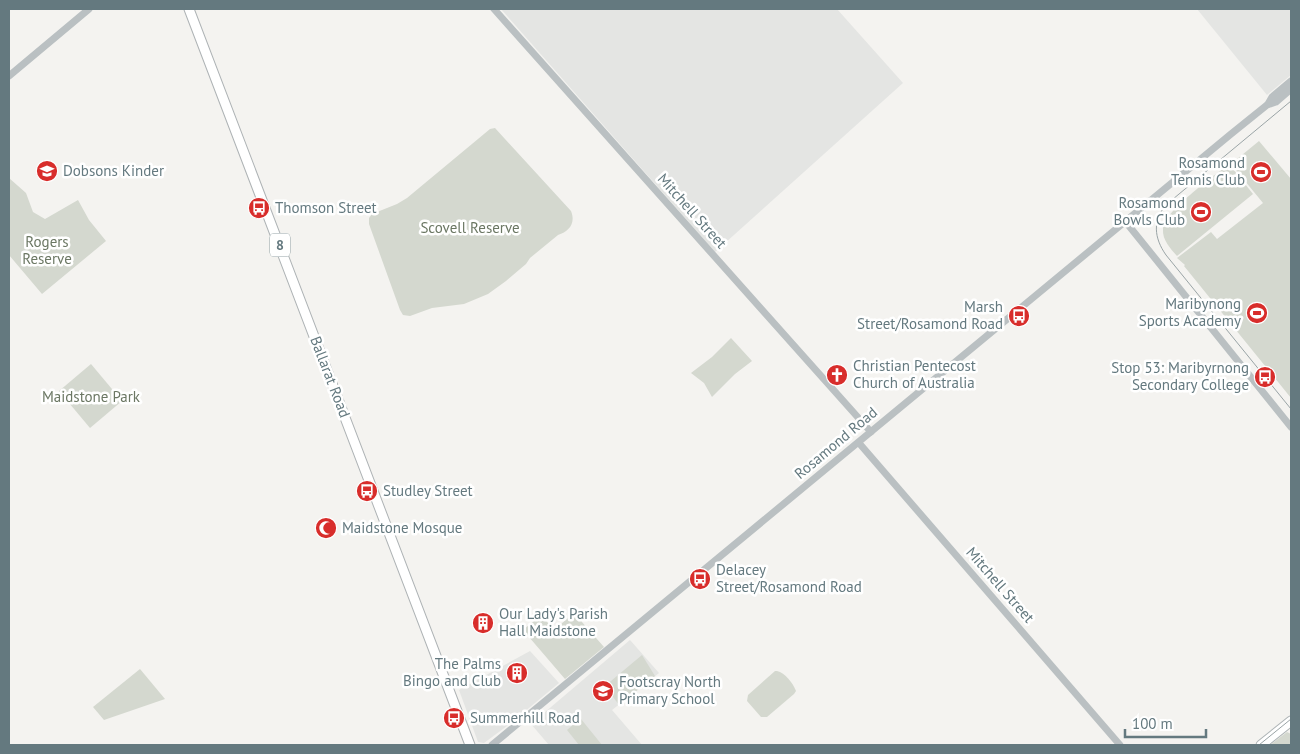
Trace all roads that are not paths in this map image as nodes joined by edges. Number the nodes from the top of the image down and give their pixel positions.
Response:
1 (89, 9) edge
2 (189, 9) edge
3 (494, 9) edge
4 (9, 76) edge
5 (1291, 81) edge
6 (1291, 89) edge
7 (1267, 105) junction
8 (1125, 221) junction
9 (1291, 427) edge
10 (871, 432) junction
11 (859, 443) junction
12 (1291, 721) edge
13 (470, 745) edge
14 (492, 745) edge
15 (1120, 745) edge
16 (1261, 745) edge

1 - 4 street
2 - 13 main road, Ballarat Road / 8
3 - 10 street, Mitchell Street
5 - 7 street, Rosamond Road
6 - 7 street, Rosamond Road
7 - 8 street, Rosamond Road
8 - 9 street
8 - 10 street, Rosamond Road
10 - 11 street, Rosamond Road
11 - 14 street, Rosamond Road
11 - 15 street, Mitchell Street
12 - 16 main road

